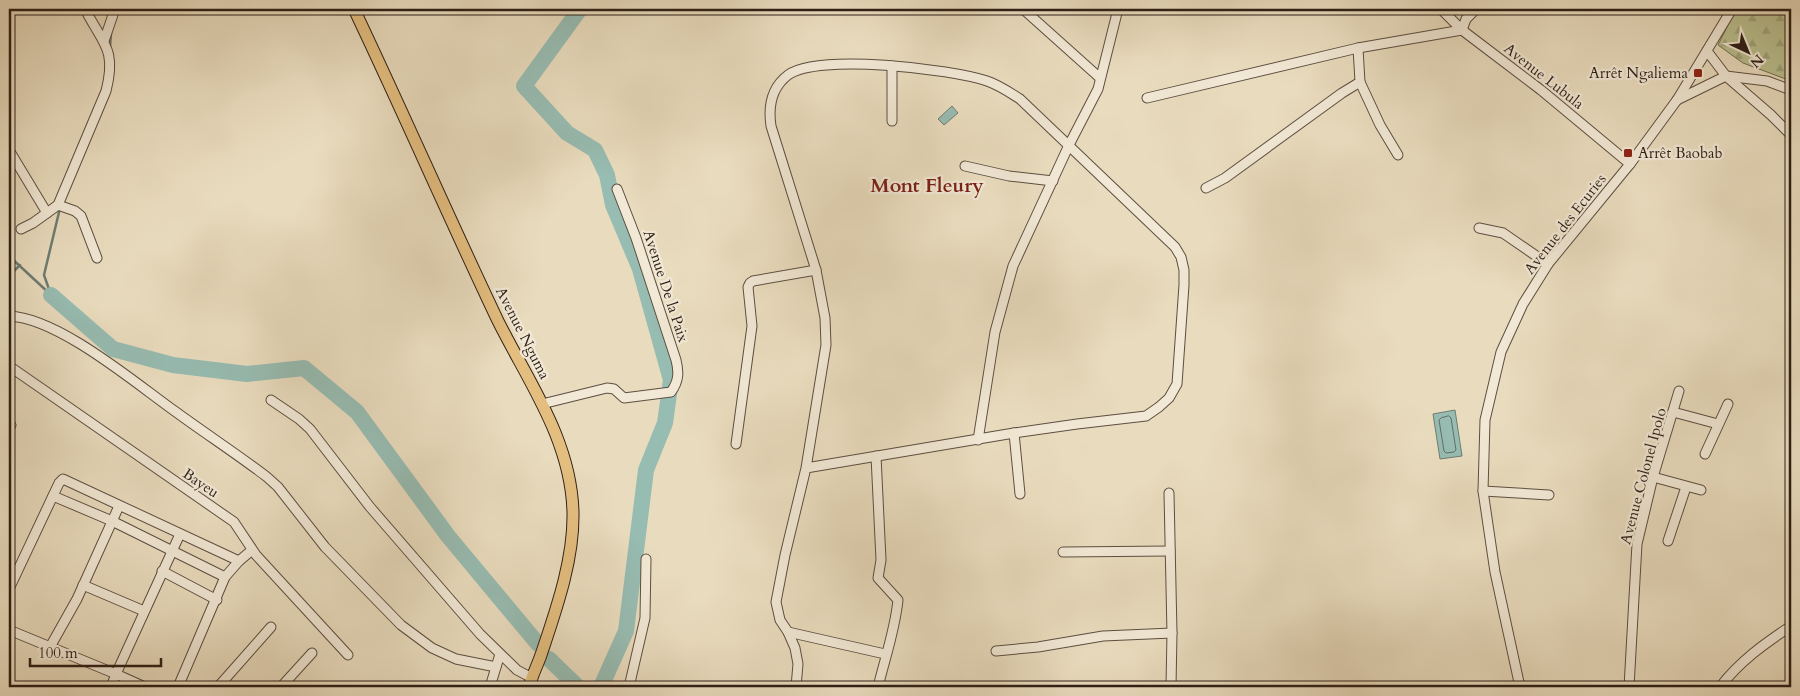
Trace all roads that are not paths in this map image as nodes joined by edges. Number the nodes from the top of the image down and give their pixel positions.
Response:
1 (85, 9) edge
2 (115, 9) edge
3 (354, 9) edge
4 (1024, 9) edge
5 (1118, 9) edge
6 (1441, 9) edge
7 (1476, 9) edge
8 (1732, 9) edge
9 (1462, 30) junction
10 (104, 41) junction
11 (1358, 48) junction
12 (1707, 51) junction
13 (892, 66) junction
14 (1726, 76) junction
15 (1100, 78) junction
16 (1360, 82) junction
17 (1791, 90) edge
18 (1147, 98) dead end
19 (1677, 100) junction
20 (892, 122) dead end
21 (1791, 135) edge
22 (1070, 145) junction
23 (9, 150) edge
24 (1398, 156) dead end
25 (1630, 164) junction
26 (965, 166) dead end
27 (1053, 181) junction
28 (1206, 188) dead end
29 (617, 189) dead end
30 (58, 205) junction
31 (47, 213) junction
32 (1479, 228) dead end
33 (21, 229) dead end
34 (97, 258) dead end
35 (1548, 264) junction
36 (816, 270) junction
37 (9, 316) edge
38 (9, 366) edge
39 (1679, 391) dead end
40 (271, 400) dead end
41 (542, 404) junction
42 (1728, 404) dead end
43 (1673, 412) junction
44 (9, 422) edge
45 (1718, 424) junction
46 (9, 429) edge
47 (1014, 433) junction
48 (978, 440) junction
49 (736, 444) dead end
50 (1704, 454) dead end
51 (876, 456) junction
52 (806, 468) junction
53 (1653, 477) junction
54 (1686, 487) junction
55 (1701, 490) dead end
56 (1483, 491) junction
57 (1168, 493) dead end
58 (1020, 494) dead end
59 (1549, 495) dead end
60 (53, 496) junction
61 (119, 506) junction
62 (112, 521) junction
63 (180, 534) junction
64 (1668, 541) dead end
65 (172, 550) junction
66 (252, 550) junction
67 (1170, 551) junction
68 (1063, 552) dead end
69 (646, 559) dead end
70 (239, 561) junction
71 (162, 572) junction
72 (226, 577) junction
73 (83, 585) junction
74 (9, 589) edge
75 (217, 600) junction
76 (144, 611) junction
77 (272, 626) dead end
78 (1791, 626) edge
79 (9, 630) edge
80 (788, 632) junction
81 (1172, 633) junction
82 (50, 647) junction
83 (996, 651) dead end
84 (312, 653) dead end
85 (500, 654) junction
86 (885, 654) junction
87 (348, 655) dead end
88 (496, 667) junction
89 (116, 674) junction
90 (530, 682) edge
91 (9, 684) edge
92 (15, 687) edge
93 (111, 687) edge
94 (145, 687) edge
95 (178, 687) edge
96 (218, 687) edge
97 (281, 687) edge
98 (490, 687) edge
99 (629, 687) edge
100 (796, 687) edge
101 (878, 687) edge
102 (1171, 687) edge
103 (1520, 687) edge
104 (1629, 687) edge
105 (1720, 687) edge

1 - 10 street
2 - 10 street
3 - 41 main road, Avenue Nguma
4 - 15 street
5 - 15 street
6 - 9 street, Avenue Lubula
7 - 9 street
8 - 12 street, Avenue des Ecuries
9 - 11 street
9 - 25 street, Avenue Lubula
10 - 30 street
11 - 16 street
11 - 18 street
12 - 14 street
12 - 19 street, Avenue des Ecuries
13 - 20 street
13 - 22 street
13 - 36 street
14 - 17 street
14 - 19 street
14 - 21 street
15 - 22 street
16 - 24 street
16 - 28 street
19 - 25 street, Avenue des Ecuries
22 - 27 street
22 - 47 street
23 - 31 street
25 - 35 street, Avenue des Ecuries
26 - 27 street
27 - 48 street
29 - 41 street, Avenue De la Paix
30 - 31 street
30 - 34 street
31 - 33 street
32 - 35 street
35 - 56 street, Avenue des Ecuries
36 - 49 street
36 - 52 street
37 - 88 street
38 - 66 street, Bayeu
39 - 43 street, Avenue Colonel Ipolo
40 - 85 street
41 - 90 main road, Avenue Nguma
42 - 45 street
43 - 45 street
43 - 53 street, Avenue Colonel Ipolo
44 - 46 street
45 - 50 street
47 - 48 street
47 - 58 street
48 - 51 street
51 - 52 street
51 - 86 street
52 - 80 street
53 - 54 street
53 - 104 street, Avenue Colonel Ipolo
54 - 55 street
54 - 64 street
56 - 59 street
56 - 103 street, Avenue des Ecuries
57 - 67 street
60 - 61 street
60 - 62 street
60 - 74 street
61 - 62 street
61 - 63 street
62 - 65 street
62 - 73 street
63 - 65 street
63 - 70 street
65 - 71 street
65 - 72 street
66 - 70 street
66 - 87 street, Bayeu
67 - 68 street
67 - 81 street
69 - 99 street
70 - 72 street
71 - 75 street
71 - 76 street
72 - 75 street
73 - 76 street
73 - 82 street
75 - 95 street
76 - 89 street
77 - 96 street
78 - 105 street
79 - 82 street
80 - 86 street
80 - 100 street
81 - 83 street
81 - 102 street
82 - 89 street
84 - 97 street
85 - 88 street
85 - 90 street
86 - 101 street
88 - 98 street
89 - 93 street
89 - 94 street
91 - 92 street

